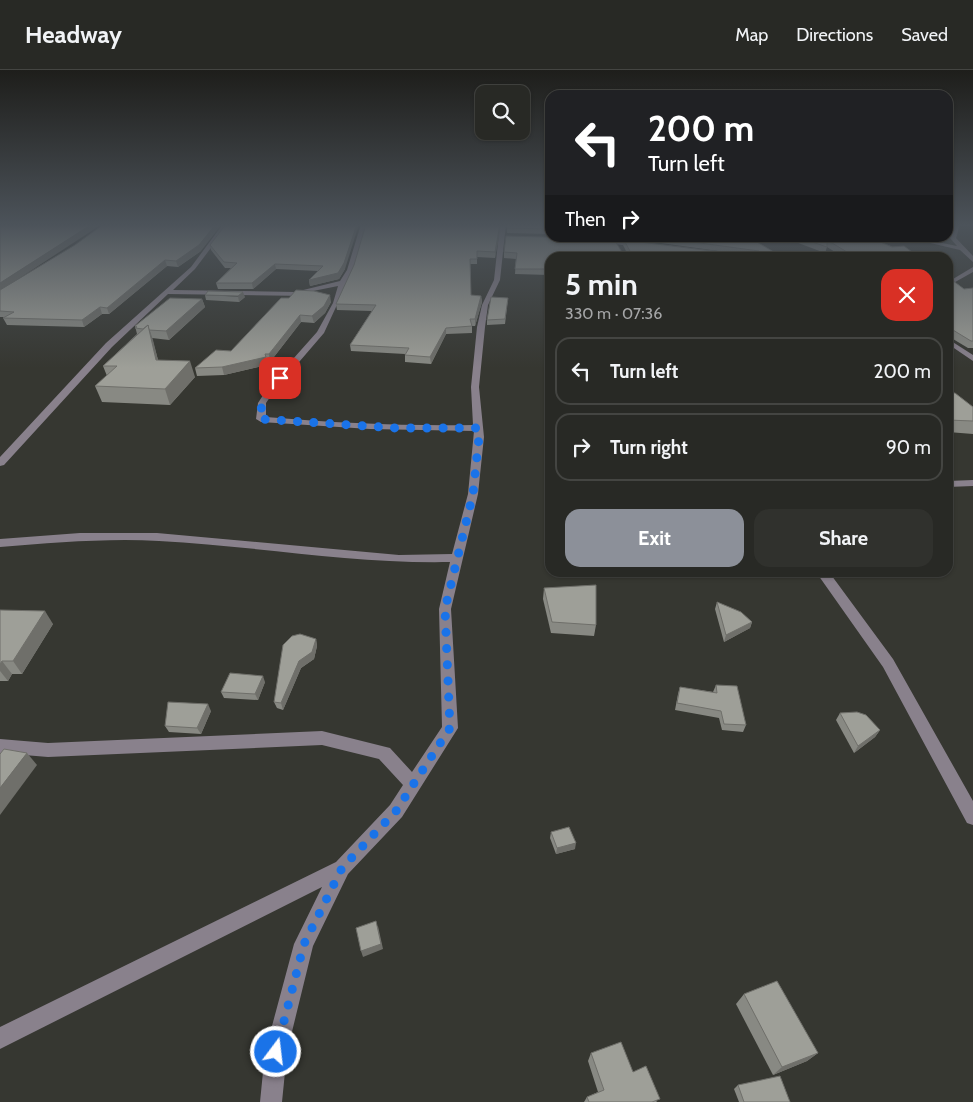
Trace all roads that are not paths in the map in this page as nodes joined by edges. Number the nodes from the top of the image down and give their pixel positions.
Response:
1 (188, 272) edge
2 (349, 272) edge
3 (498, 272) edge
4 (965, 272) edge
5 (953, 277) edge
6 (953, 278) edge
7 (973, 280) edge
8 (342, 283) junction
9 (166, 292) junction
10 (284, 295) junction
11 (330, 298) junction
12 (953, 345) edge
13 (973, 359) edge
14 (478, 428) junction
15 (0, 463) edge
16 (973, 483) edge
17 (953, 484) edge
18 (0, 543) edge
19 (457, 558) junction
20 (826, 577) edge
21 (0, 746) edge
22 (413, 784) junction
23 (973, 817) edge
24 (342, 868) junction
25 (0, 1038) edge
26 (271, 1102) edge

1 - 9 street
2 - 8 street
3 - 14 street
4 - 5 street
6 - 7 street
8 - 10 street
8 - 11 street
9 - 10 street
9 - 15 street
10 - 11 street
11 - 14 street
12 - 13 street
14 - 19 street
16 - 17 street
18 - 19 street
19 - 22 street
20 - 23 street
21 - 22 street
22 - 24 street
24 - 25 street
24 - 26 street

